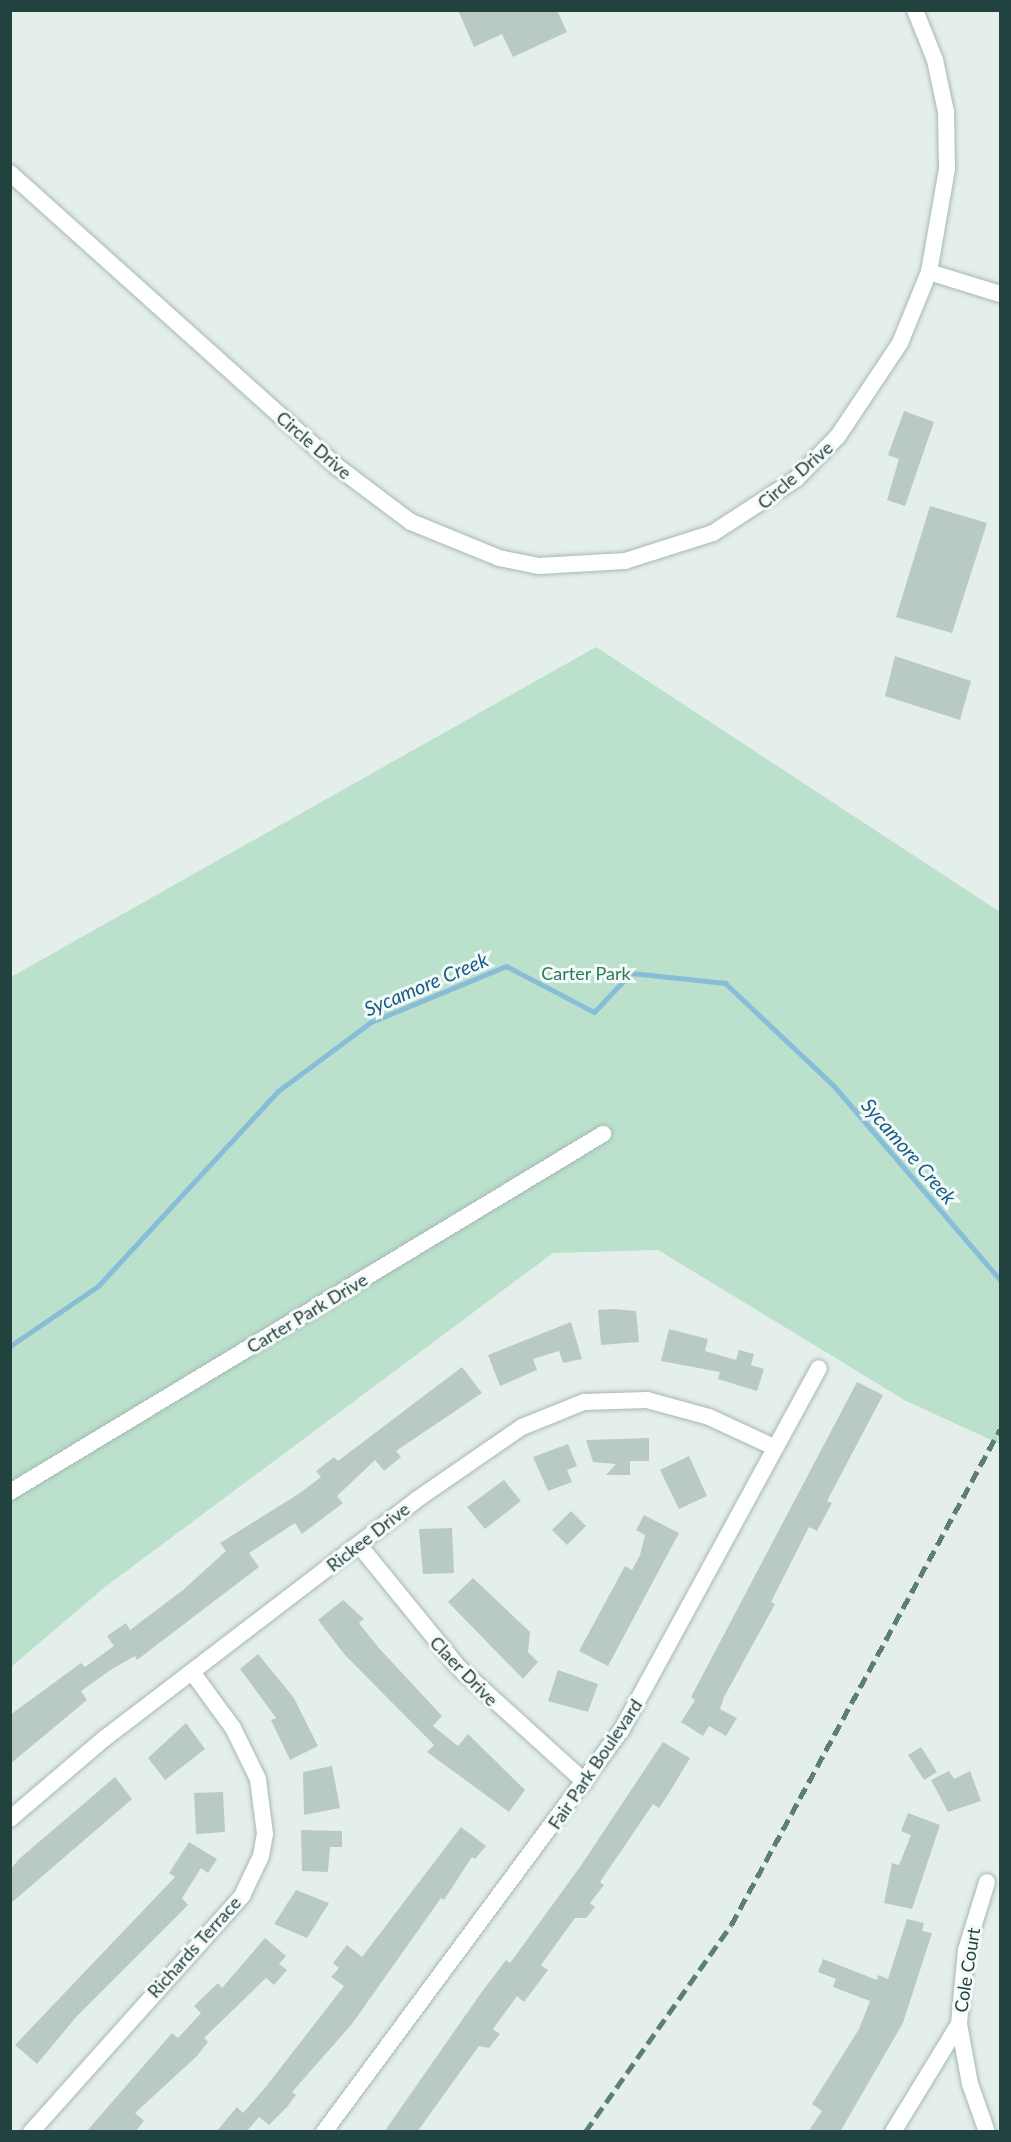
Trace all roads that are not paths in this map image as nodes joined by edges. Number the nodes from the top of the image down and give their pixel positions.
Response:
1 (915, 10) edge
2 (10, 173) edge
3 (929, 272) junction
4 (1000, 294) edge
5 (603, 1134) dead end
6 (819, 1368) dead end
7 (774, 1447) junction
8 (10, 1492) edge
9 (359, 1545) junction
10 (192, 1672) junction
11 (585, 1782) junction
12 (10, 1819) edge
13 (987, 1882) dead end
14 (958, 2024) junction
15 (31, 2132) edge
16 (324, 2132) edge
17 (893, 2132) edge
18 (987, 2132) edge

1 - 3 street, Circle Drive
2 - 3 street, Circle Drive
3 - 4 street
5 - 8 street, Carter Park Drive
6 - 7 street, Fair Park Boulevard
7 - 9 street, Rickee Drive
7 - 11 street, Fair Park Boulevard
9 - 10 street, Rickee Drive
9 - 11 street, Claer Drive
10 - 12 street, Rickee Drive
10 - 15 street, Richards Terrace
11 - 16 street, Fair Park Boulevard
13 - 14 street, Cole Court
14 - 17 street
14 - 18 street

